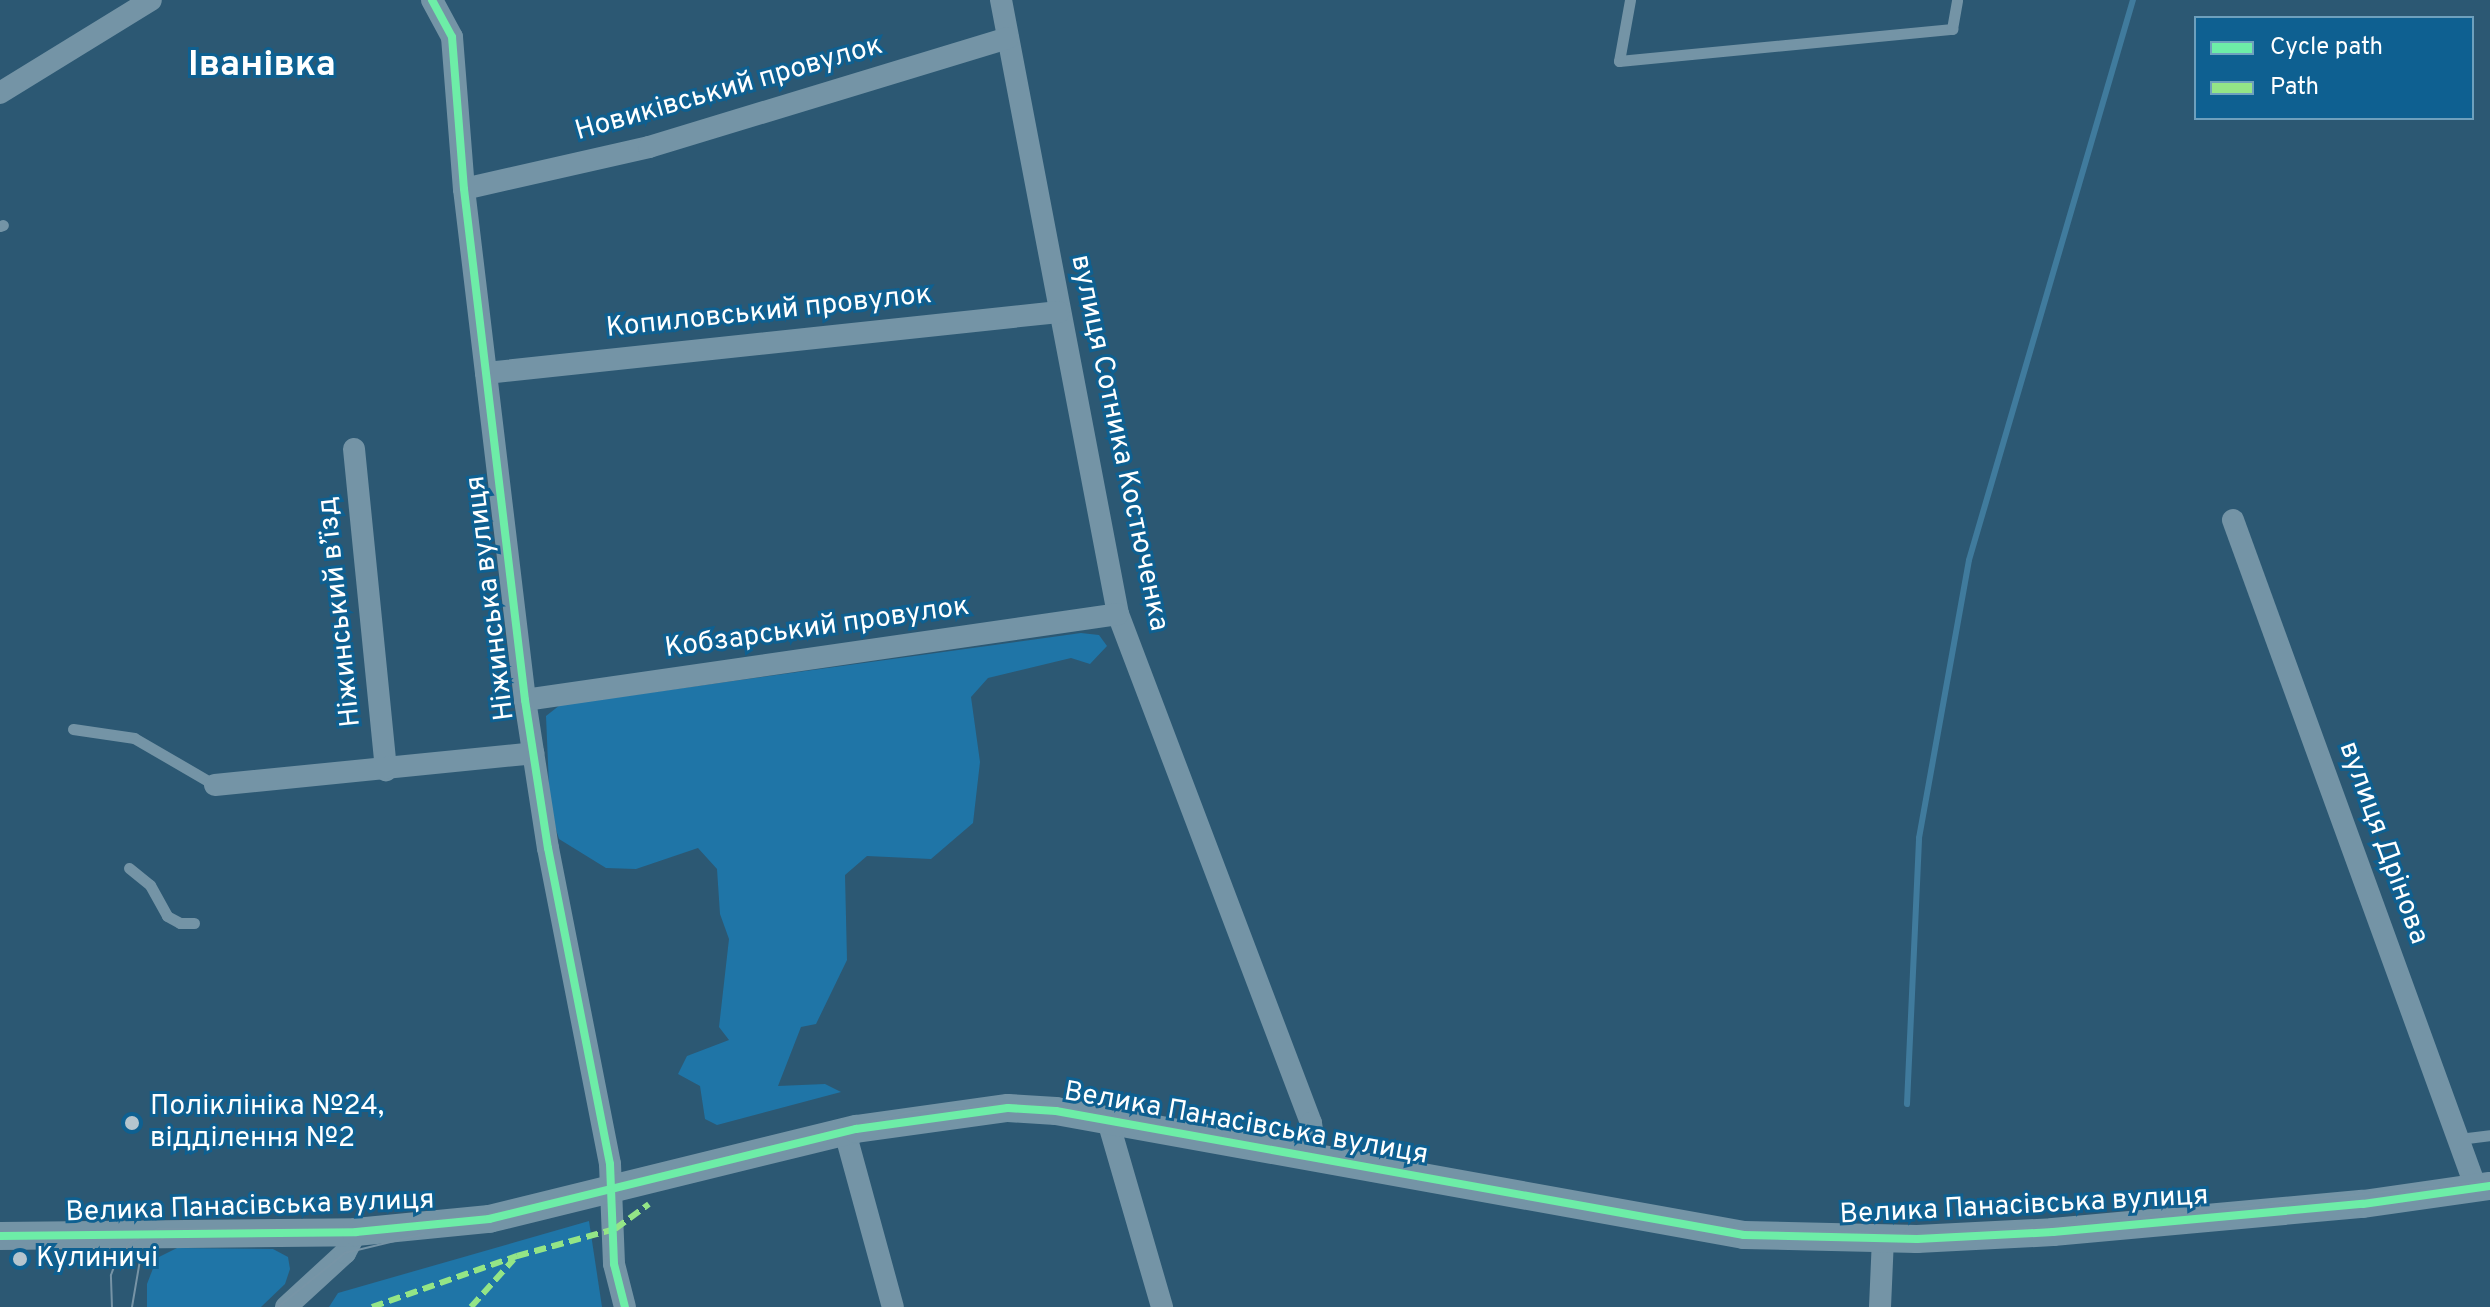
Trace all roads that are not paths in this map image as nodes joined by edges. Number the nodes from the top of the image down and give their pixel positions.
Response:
1 (151, 0) edge
2 (432, 0) edge
3 (1001, 0) edge
4 (1630, 0) edge
5 (1957, 0) edge
6 (1008, 38) junction
7 (0, 93) edge
8 (464, 189) junction
9 (1059, 312) junction
10 (486, 373) junction
11 (354, 449) dead end
12 (2233, 520) dead end
13 (1118, 614) junction
14 (525, 700) junction
15 (73, 729) dead end
16 (533, 753) junction
17 (386, 770) junction
18 (215, 785) joint
19 (129, 868) dead end
20 (194, 923) dead end
21 (1108, 1121) junction
22 (845, 1132) junction
23 (2490, 1135) edge
24 (2459, 1139) junction
25 (1316, 1158) junction
26 (2483, 1187) edge
27 (614, 1190) junction
28 (356, 1232) junction
29 (0, 1236) edge
30 (1883, 1239) junction
31 (297, 1302) edge
32 (625, 1307) edge
33 (893, 1307) edge
34 (1162, 1307) edge
35 (1880, 1307) edge

1 - 7 street
2 - 8 street, Ніжинська вулиця
3 - 6 street, вулиця Сотника Костюченка
4 - 5 lane
6 - 8 street, Новиківський провулок
6 - 9 street, вулиця Сотника Костюченка
8 - 10 street, Ніжинська вулиця
9 - 10 street, Копиловський провулок
9 - 13 street, вулиця Сотника Костюченка
10 - 14 street, Ніжинська вулиця
11 - 17 street, Ніжинський в’їзд
12 - 24 street, вулиця Дрінова
13 - 14 street, Кобзарський провулок
13 - 25 street, вулиця Сотника Костюченка
14 - 16 street, Ніжинська вулиця
15 - 18 lane
16 - 17 street
16 - 27 street, Ніжинська вулиця
17 - 18 street
19 - 20 lane
21 - 22 street, Велика Панасівська вулиця
21 - 25 street, Велика Панасівська вулиця
21 - 34 street
22 - 27 street, Велика Панасівська вулиця
22 - 33 street
23 - 24 lane
24 - 26 street, вулиця Дрінова
25 - 30 street, Велика Панасівська вулиця
26 - 30 street, Велика Панасівська вулиця
27 - 28 street, Велика Панасівська вулиця
27 - 32 street, Ніжинська вулиця
28 - 29 street, Велика Панасівська вулиця
28 - 31 street
30 - 35 street

